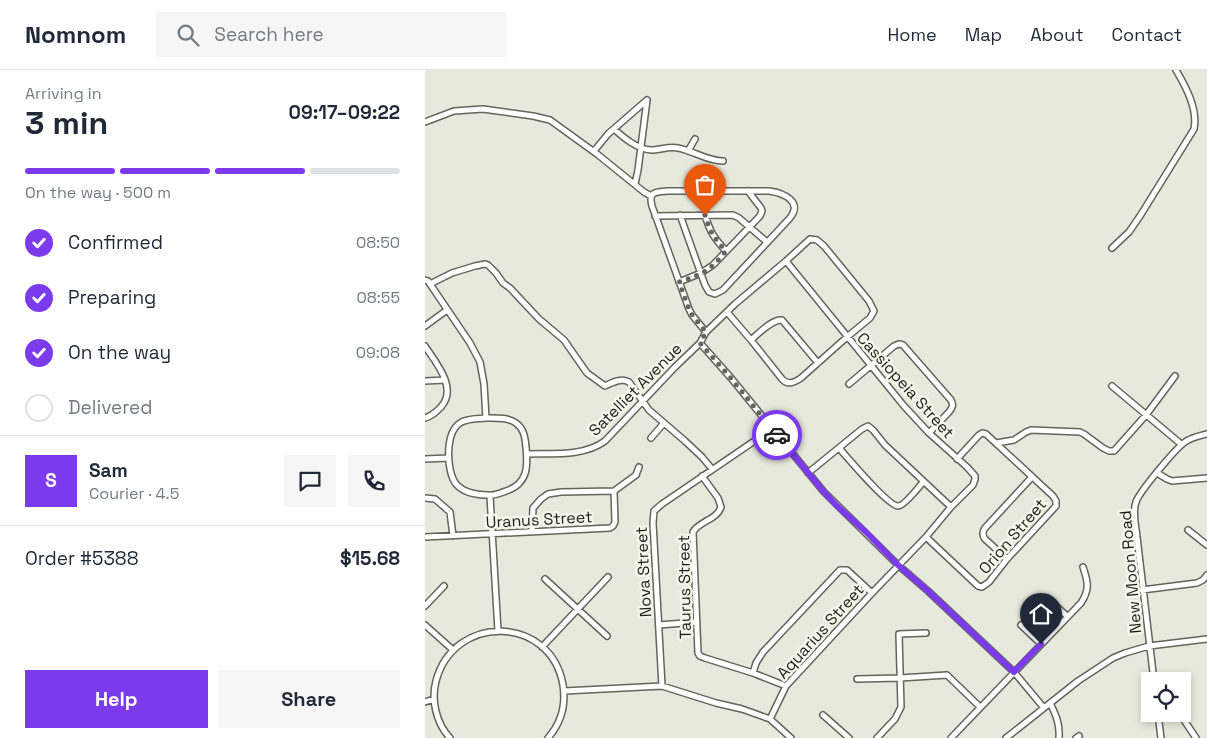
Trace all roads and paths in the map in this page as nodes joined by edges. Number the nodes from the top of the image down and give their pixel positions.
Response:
1 (1177, 70) edge
2 (425, 122) edge
3 (614, 129) junction
4 (695, 139) dead end
5 (641, 147) junction
6 (594, 151) junction
7 (688, 151) junction
8 (723, 161) dead end
9 (635, 184) junction
10 (748, 191) junction
11 (651, 196) junction
12 (680, 215) junction
13 (705, 215) junction
14 (655, 216) junction
15 (750, 227) junction
16 (767, 242) junction
17 (1113, 248) dead end
18 (726, 251) junction
19 (786, 261) junction
20 (701, 273) junction
21 (427, 282) edge
22 (679, 282) junction
23 (447, 310) junction
24 (727, 312) junction
25 (425, 326) edge
26 (706, 332) junction
27 (847, 337) junction
28 (751, 340) junction
29 (700, 343) junction
30 (425, 346) edge
31 (818, 363) junction
32 (871, 365) junction
33 (1175, 376) dead end
34 (445, 380) junction
35 (425, 382) edge
36 (849, 384) dead end
37 (1112, 386) dead end
38 (643, 400) junction
39 (1146, 414) junction
40 (425, 418) edge
41 (486, 418) junction
42 (664, 424) junction
43 (772, 429) junction
44 (929, 433) junction
45 (1207, 434) edge
46 (651, 438) dead end
47 (996, 443) junction
48 (1181, 444) junction
49 (839, 448) junction
50 (527, 454) junction
51 (448, 458) junction
52 (425, 459) edge
53 (957, 459) junction
54 (639, 467) dead end
55 (712, 469) junction
56 (808, 473) junction
57 (1157, 473) junction
58 (702, 476) junction
59 (1032, 477) junction
60 (1207, 478) edge
61 (923, 482) junction
62 (614, 491) junction
63 (490, 496) junction
64 (425, 498) edge
65 (951, 507) junction
66 (1188, 530) dead end
67 (532, 531) junction
68 (493, 534) junction
69 (453, 536) junction
70 (425, 537) edge
71 (926, 537) junction
72 (1207, 544) edge
73 (1007, 559) junction
74 (898, 565) junction
75 (1083, 567) dead end
76 (1207, 575) edge
77 (608, 577) dead end
78 (545, 579) dead end
79 (444, 586) dead end
80 (1142, 590) junction
81 (871, 593) junction
82 (1047, 598) dead end
83 (425, 606) edge
84 (577, 609) junction
85 (1067, 616) junction
86 (697, 622) junction
87 (425, 624) edge
88 (659, 624) junction
89 (1021, 625) dead end
90 (498, 631) junction
91 (926, 633) dead end
92 (607, 636) dead end
93 (1207, 639) edge
94 (1041, 644) junction
95 (1149, 646) junction
96 (542, 647) junction
97 (453, 650) junction
98 (1014, 672) junction
99 (1153, 672) edge
100 (753, 673) junction
101 (900, 678) junction
102 (857, 679) dead end
103 (662, 686) junction
104 (786, 686) junction
105 (564, 691) junction
106 (434, 699) junction
107 (425, 702) edge
108 (1050, 703) junction
109 (980, 707) junction
110 (1044, 708) junction
111 (823, 715) dead end
112 (770, 719) junction
113 (1159, 722) edge
114 (1185, 722) edge
115 (450, 738) edge
116 (548, 738) edge
117 (791, 738) edge
118 (849, 738) edge
119 (877, 738) edge
120 (951, 738) edge
121 (1006, 738) edge
122 (1059, 738) edge
123 (1161, 738) edge
124 (1196, 738) edge

1 - 17 street
2 - 6 street
3 - 5 street
3 - 5 street
3 - 6 street
4 - 7 street
5 - 7 street
5 - 9 street
6 - 9 street
7 - 8 street
9 - 11 street
10 - 11 street
10 - 15 street
10 - 16 street
11 - 14 street
12 - 13 street
12 - 14 street
12 - 20 street
13 - 15 street
13 - 18 street
14 - 22 street
15 - 16 street
15 - 18 street
16 - 20 street
18 - 20 street
19 - 24 street, Satelliet Avenue
19 - 27 street, Cassiopeia Street
19 - 27 street, Satelliet Avenue
20 - 22 street
21 - 23 street
21 - 38 street
22 - 26 street
23 - 25 street
23 - 41 street
24 - 26 street, Satelliet Avenue
24 - 28 street
26 - 29 street, Satelliet Avenue
27 - 31 street
27 - 32 street, Cassiopeia Street
28 - 31 street
28 - 31 street
29 - 38 street, Satelliet Avenue
29 - 43 street
30 - 34 street
32 - 36 street
32 - 44 street, Cassiopeia Street
32 - 44 street
33 - 39 street
34 - 35 street
34 - 40 street
37 - 39 street
38 - 42 street
38 - 50 street, Satelliet Avenue
39 - 47 street
39 - 48 street
41 - 50 street
41 - 51 street
42 - 46 street
42 - 55 street
43 - 55 street, Nova Street
43 - 56 street
44 - 53 street, Cassiopeia Street
45 - 48 street, New Moon Road
47 - 53 street
47 - 59 street, Orion Street
48 - 57 street, New Moon Road
49 - 56 street
49 - 61 street
49 - 61 street
50 - 63 street
51 - 52 street
51 - 63 street
53 - 65 street, Cassiopeia Street
54 - 62 street
55 - 58 street, Nova Street
56 - 74 street
57 - 60 street
57 - 80 street, New Moon Road
58 - 86 street, Taurus Street
58 - 88 street, Nova Street
59 - 73 street
59 - 73 street, Orion Street
61 - 65 street
62 - 67 street
62 - 67 street, Uranus Street
63 - 68 street
64 - 69 street
65 - 71 street, Cassiopeia Street
66 - 72 street
67 - 68 street, Uranus Street
68 - 69 street, Uranus Street
68 - 90 street
69 - 70 street, Uranus Street
71 - 73 street, Orion Street
71 - 74 street, Cassiopeia Street
74 - 81 street, Aquarius Street
74 - 98 street
75 - 85 street
76 - 80 street
77 - 84 street
78 - 84 street
79 - 83 street
80 - 95 street, New Moon Road
81 - 100 street, Aquarius Street
81 - 104 street, Aquarius Street
82 - 85 street
84 - 92 street
84 - 96 street
85 - 94 street
86 - 88 street
86 - 100 street, Taurus Street
87 - 97 street
88 - 103 street, Nova Street
89 - 94 street
90 - 96 street
90 - 97 street
91 - 101 street
93 - 95 street
94 - 98 street
95 - 99 street, New Moon Road
95 - 108 street
96 - 105 street
97 - 106 street
98 - 109 street
98 - 110 street
100 - 104 street, Taurus Street
101 - 102 street
101 - 109 street
101 - 119 street
103 - 105 street
103 - 112 street
104 - 112 street, Aquarius Street
105 - 116 street
106 - 107 street
106 - 115 street
108 - 110 street
108 - 122 street
109 - 120 street
110 - 121 street
111 - 118 street
112 - 117 street
113 - 123 street
114 - 124 street

